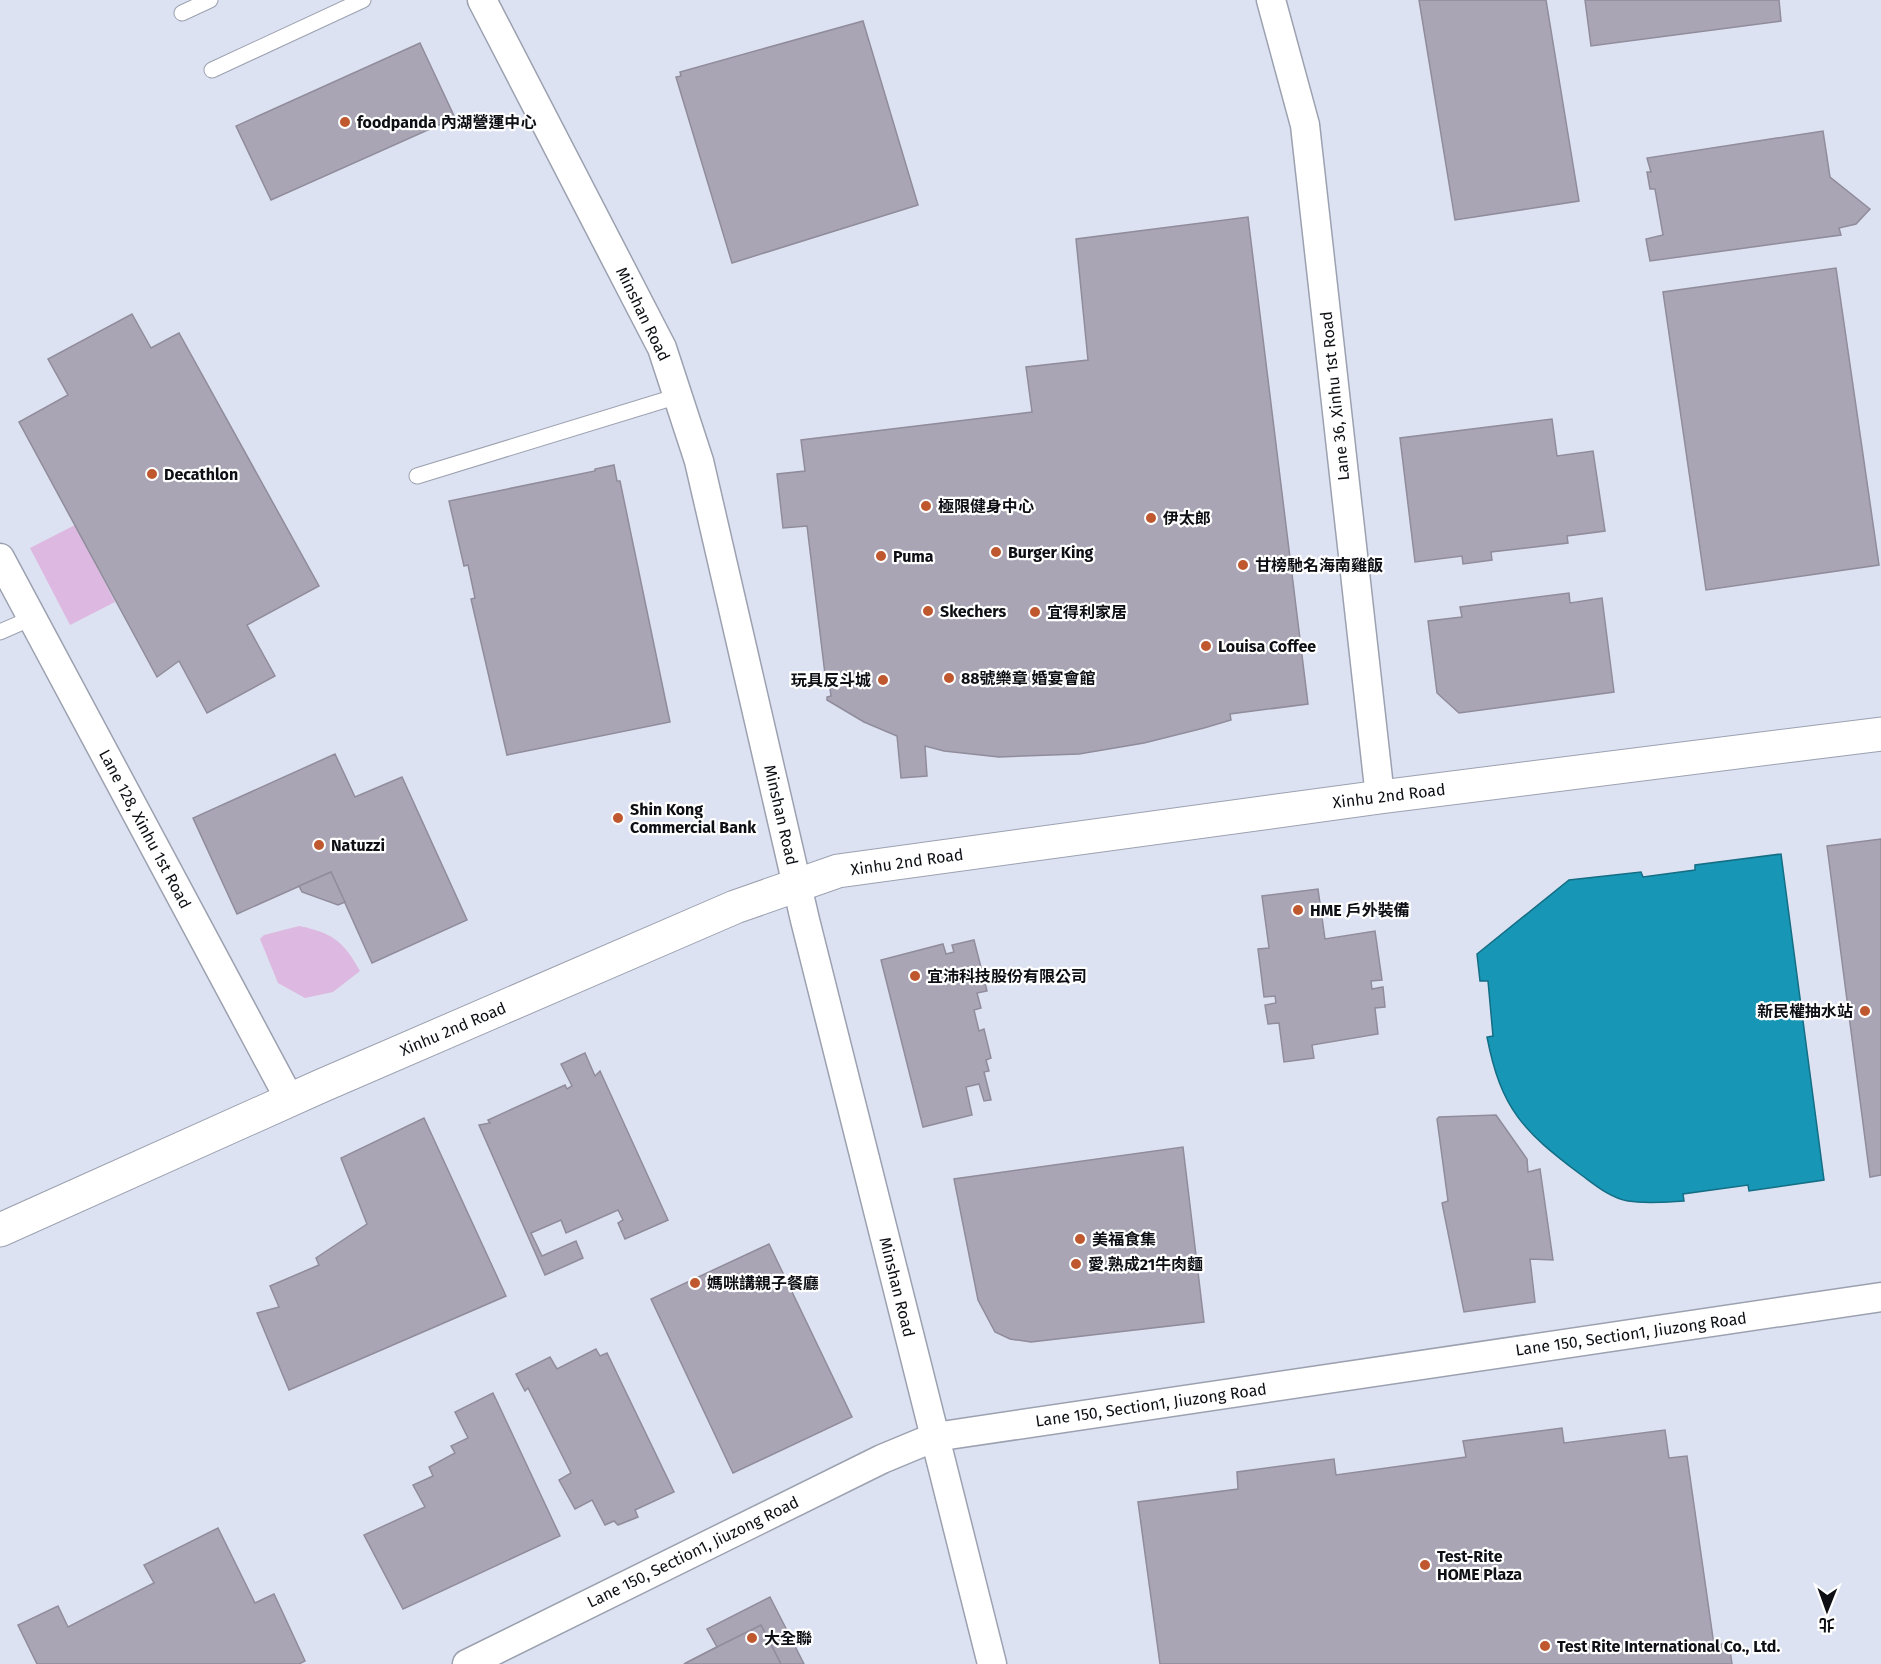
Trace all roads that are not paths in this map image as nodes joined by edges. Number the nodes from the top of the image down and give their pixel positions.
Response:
1 (210, 0) edge
2 (363, 0) edge
3 (482, 0) edge
4 (1271, 0) edge
5 (182, 13) dead end
6 (212, 70) dead end
7 (678, 396) junction
8 (417, 476) dead end
9 (0, 558) edge
10 (32, 618) junction
11 (0, 632) edge
12 (1881, 734) edge
13 (1380, 797) junction
14 (797, 884) junction
15 (290, 1100) junction
16 (0, 1230) edge
17 (1881, 1297) edge
18 (935, 1437) junction
19 (467, 1664) edge
20 (992, 1664) edge

1 - 5 lane
2 - 6 lane
3 - 7 street, Minshan Road
4 - 13 street, Lane 36, Xinhu 1st Road
7 - 8 lane
7 - 14 street, Minshan Road
9 - 10 street, Lane 128, Xinhu 1st Road
10 - 11 lane
10 - 15 street, Lane 128, Xinhu 1st Road
12 - 13 street, Xinhu 2nd Road
13 - 14 street, Xinhu 2nd Road
14 - 15 street, Xinhu 2nd Road
14 - 18 street, Minshan Road
15 - 16 street, Xinhu 2nd Road
17 - 18 street, Lane 150, Section1, Jiuzong Road
18 - 19 street, Lane 150, Section1, Jiuzong Road
18 - 20 street, Minshan Road

